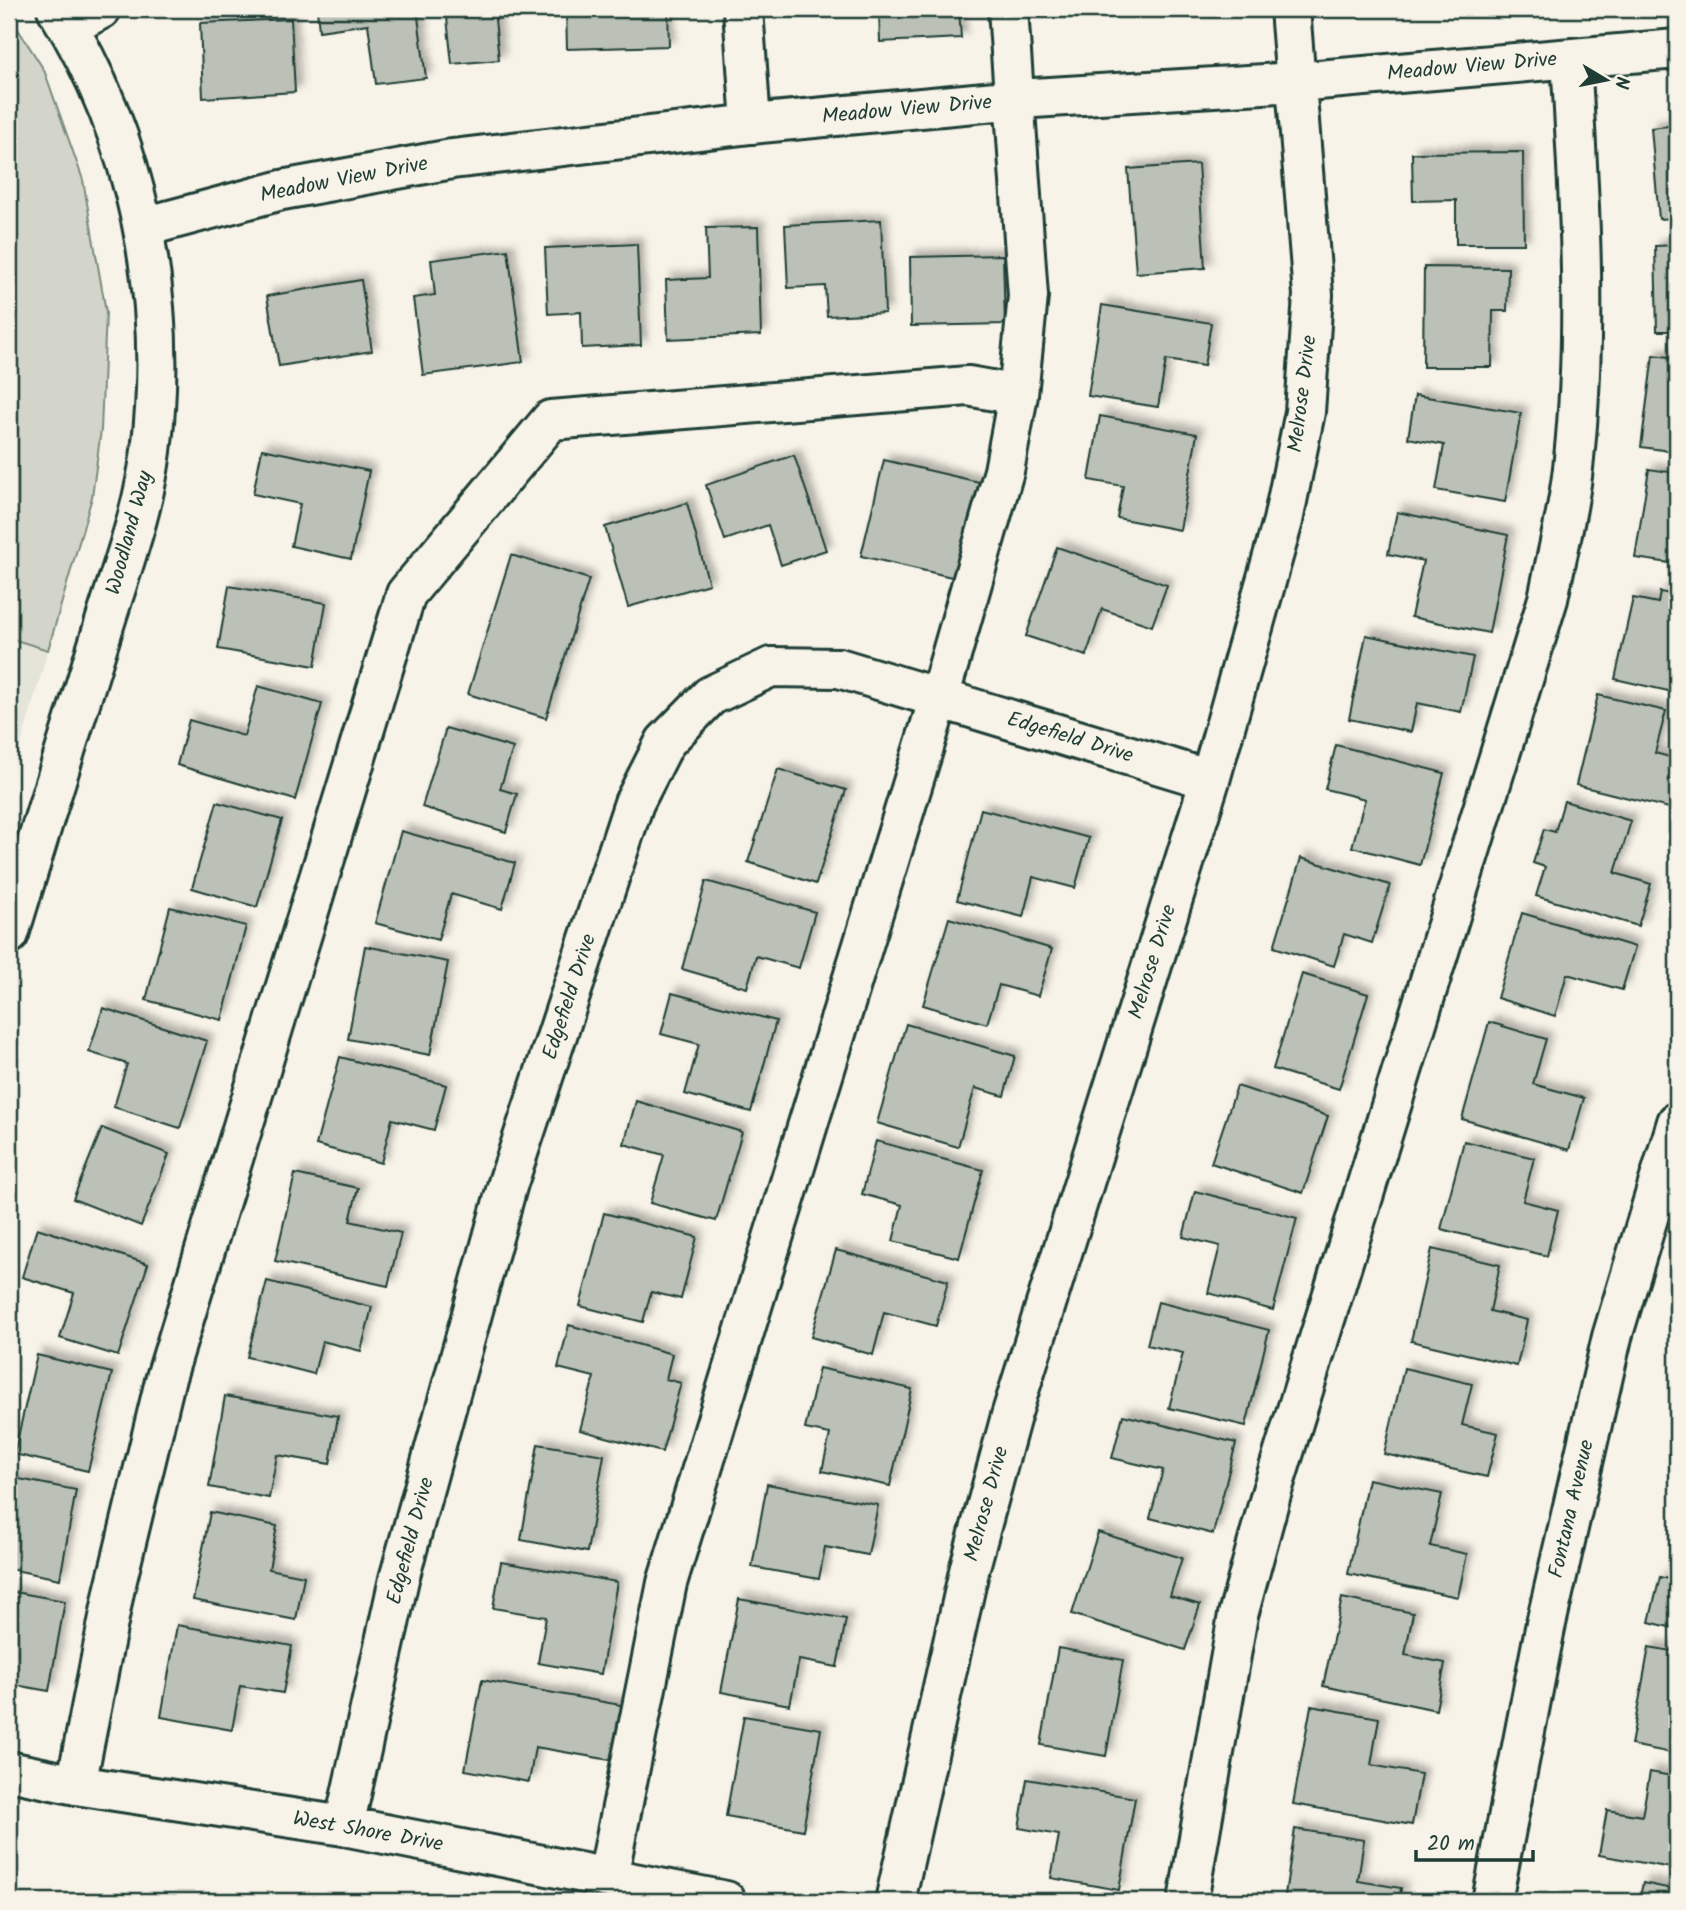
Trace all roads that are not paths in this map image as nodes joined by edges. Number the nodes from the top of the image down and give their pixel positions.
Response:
1 (101, 9) edge
2 (743, 9) edge
3 (1009, 9) edge
4 (1290, 9) edge
5 (62, 18) edge
6 (1677, 49) edge
7 (1571, 59) junction
8 (1295, 82) junction
9 (1017, 99) junction
10 (751, 124) junction
11 (144, 227) junction
12 (1018, 395) junction
13 (939, 698) junction
14 (1210, 780) junction
15 (9, 934) edge
16 (1677, 1122) edge
17 (9, 1771) edge
18 (76, 1785) junction
19 (344, 1826) junction
20 (608, 1877) junction
21 (726, 1901) edge
22 (895, 1901) edge
23 (1188, 1901) edge
24 (1492, 1901) edge

1 - 5 street
2 - 10 street
3 - 9 street
4 - 8 street, Melrose Drive
5 - 11 street, Woodland Way
6 - 7 street, Meadow View Drive
7 - 8 street, Meadow View Drive
7 - 23 street
8 - 9 street, Meadow View Drive
8 - 14 street, Melrose Drive
9 - 10 street, Meadow View Drive
9 - 12 street
10 - 11 street, Meadow View Drive
11 - 15 street, Woodland Way
12 - 13 street
12 - 18 street
13 - 14 street, Edgefield Drive
13 - 19 street, Edgefield Drive
13 - 20 street
14 - 22 street, Melrose Drive
16 - 24 street, Fontana Avenue
17 - 18 street, West Shore Drive
18 - 19 street, West Shore Drive
19 - 20 street, West Shore Drive
20 - 21 street, West Shore Drive

